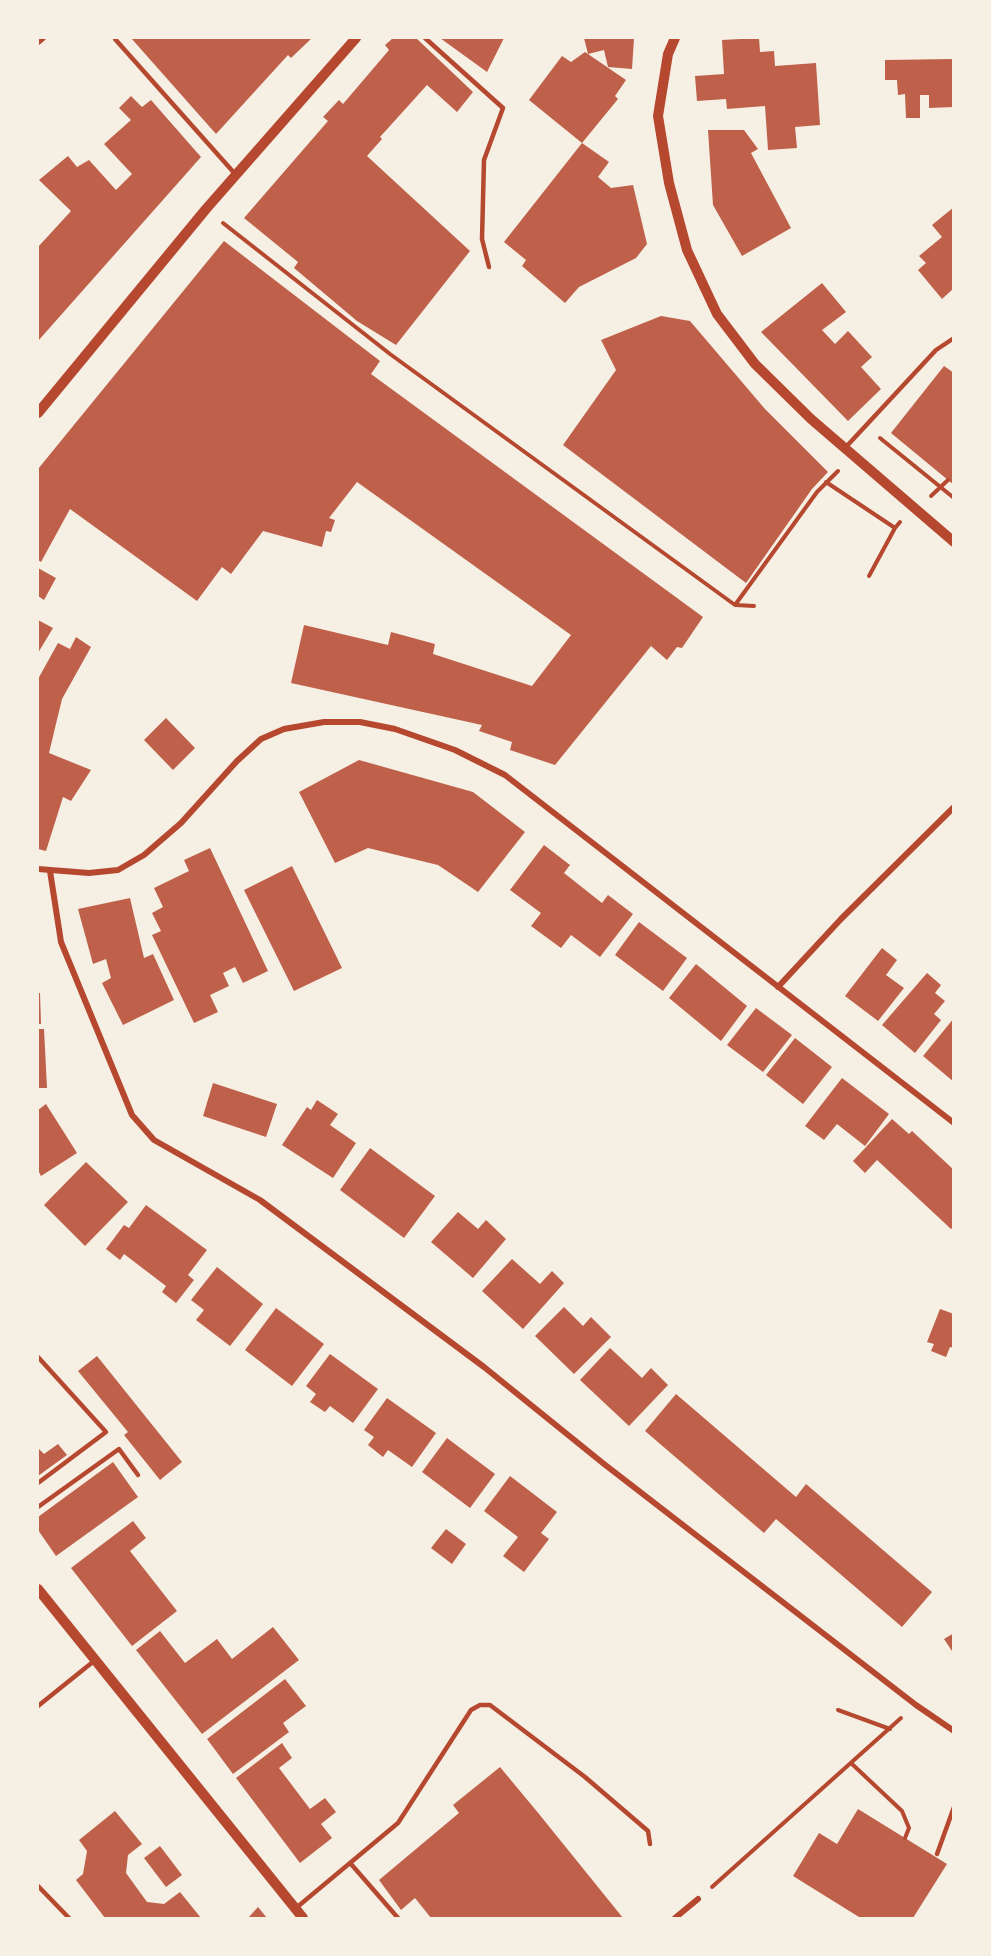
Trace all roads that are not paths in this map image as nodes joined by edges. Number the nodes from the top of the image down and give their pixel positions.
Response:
1 (44, 38) edge
2 (356, 38) edge
3 (425, 38) edge
4 (675, 38) edge
5 (115, 39) edge
6 (38, 43) edge
7 (236, 176) junction
8 (489, 267) dead end
9 (954, 338) edge
10 (38, 413) edge
11 (849, 451) junction
12 (954, 542) edge
13 (954, 807) edge
14 (38, 869) edge
15 (50, 871) junction
16 (778, 987) junction
17 (954, 1123) edge
18 (38, 1357) edge
19 (138, 1475) dead end
20 (38, 1483) edge
21 (38, 1507) edge
22 (38, 1590) edge
23 (95, 1660) junction
24 (38, 1706) edge
25 (954, 1731) edge
26 (954, 1807) edge
27 (650, 1844) dead end
28 (937, 1854) dead end
29 (351, 1864) junction
30 (38, 1886) edge
31 (698, 1899) road end
32 (296, 1908) junction
33 (69, 1918) edge
34 (303, 1918) edge
35 (398, 1918) edge
36 (675, 1918) edge

1 - 6 lane
2 - 7 street
3 - 8 lane
4 - 11 street
5 - 7 lane
7 - 10 street
9 - 11 lane
11 - 12 street
13 - 16 street
14 - 15 street
15 - 16 street
15 - 25 street
16 - 17 street
18 - 20 lane
19 - 21 lane
22 - 23 street
23 - 24 lane
23 - 32 street
26 - 28 lane
27 - 29 lane
29 - 32 lane
29 - 35 lane
30 - 33 lane
31 - 36 street
32 - 34 street

